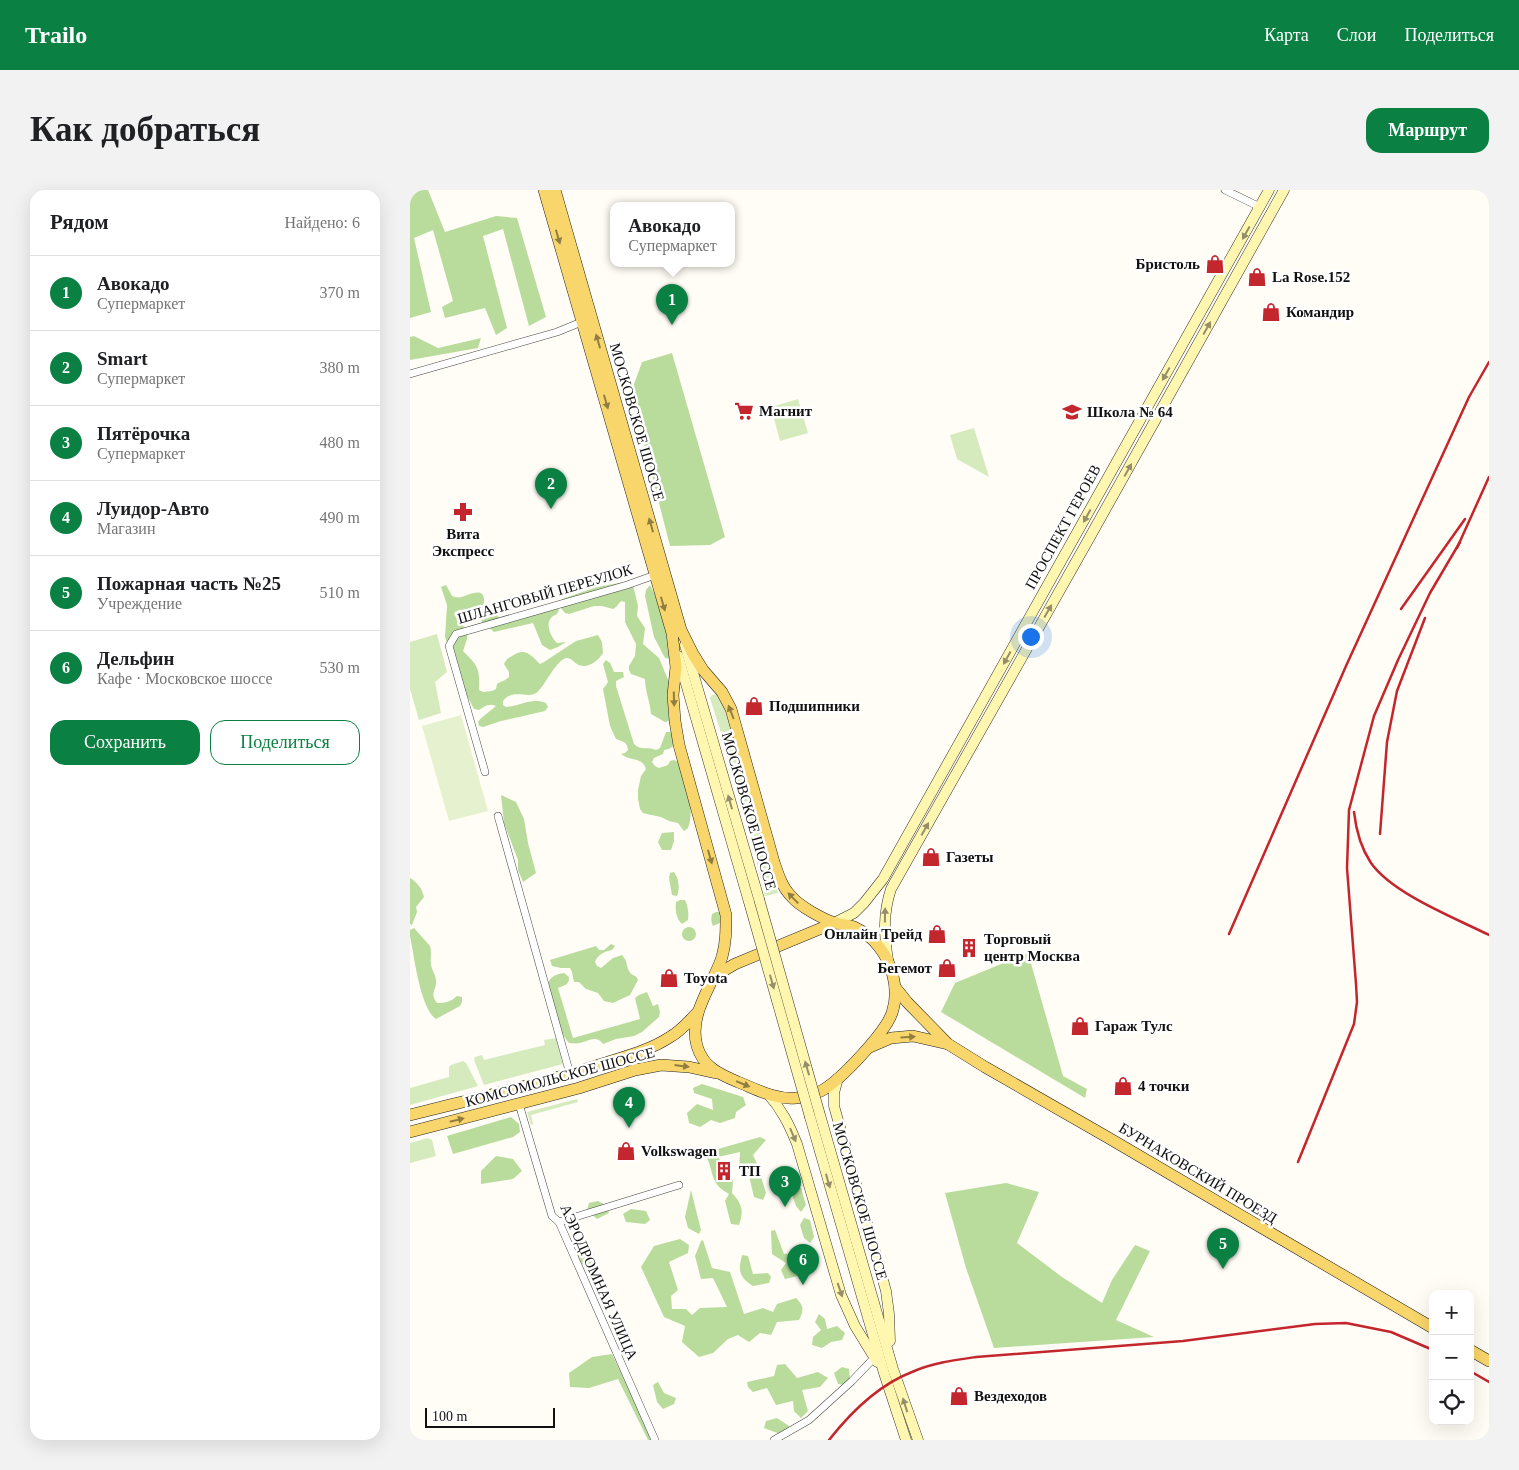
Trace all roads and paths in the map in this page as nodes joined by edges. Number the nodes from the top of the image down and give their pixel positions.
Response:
1 (544, 190) edge
2 (555, 190) edge
3 (1225, 190) edge
4 (1269, 190) edge
5 (1284, 190) edge
6 (1260, 207) junction
7 (587, 320) junction
8 (410, 374) edge
9 (655, 575) junction
10 (676, 632) junction
11 (485, 772) dead end
12 (498, 816) dead end
13 (834, 923) junction
14 (888, 961) junction
15 (712, 982) junction
16 (895, 986) junction
17 (698, 1012) junction
18 (948, 1044) junction
19 (869, 1047) junction
20 (570, 1074) junction
21 (718, 1074) junction
22 (838, 1078) junction
23 (768, 1094) junction
24 (519, 1104) junction
25 (410, 1115) edge
26 (410, 1132) edge
27 (679, 1185) dead end
28 (559, 1222) junction
29 (1429, 1326) edge
30 (1474, 1352) edge
31 (874, 1358) junction
32 (1489, 1361) edge
33 (888, 1371) junction
34 (655, 1440) edge
35 (774, 1440) edge
36 (906, 1440) edge
37 (918, 1440) edge

1 -> 7 main road, МОСКОВСКОЕ ШОССЕ
2 - 7 main road, МОСКОВСКОЕ ШОССЕ
3 - 6 street
4 - 6 main road, ПРОСПЕКТ ГЕРОЕВ
14 -> 5 main road, ПРОСПЕКТ ГЕРОЕВ
6 -> 13 main road, ПРОСПЕКТ ГЕРОЕВ
7 - 8 street
7 -> 9 main road, МОСКОВСКОЕ ШОССЕ
10 -> 7 main road, МОСКОВСКОЕ ШОССЕ
9 -> 10 main road, МОСКОВСКОЕ ШОССЕ
9 - 11 street, ШЛАНГОВЫЙ ПЕРЕУЛОК
13 -> 10 main road
10 -> 15 main road
10 - 33 main road, МОСКОВСКОЕ ШОССЕ, bridge
12 - 20 street
13 - 14 main road
13 - 15 main road
14 - 16 main road
15 - 17 main road
16 - 18 main road
16 - 19 main road, КОМСОМОЛЬСКОЕ ШОССЕ
17 - 20 main road, КОМСОМОЛЬСКОЕ ШОССЕ
17 - 21 main road
19 -> 18 main road
18 - 29 main road, БУРНАКОВСКИЙ ПРОЕЗД
19 - 22 main road, КОМСОМОЛЬСКОЕ ШОССЕ
20 - 25 main road, КОМСОМОЛЬСКОЕ ШОССЕ
21 -> 23 main road, КОМСОМОЛЬСКОЕ ШОССЕ
24 -> 21 main road, КОМСОМОЛЬСКОЕ ШОССЕ
22 - 23 main road, КОМСОМОЛЬСКОЕ ШОССЕ
22 - 33 main road
23 -> 31 main road
26 -> 24 main road, КОМСОМОЛЬСКОЕ ШОССЕ
24 - 28 street, АЭРОДРОМНАЯ УЛИЦА
27 - 28 street
28 - 34 street, АЭРОДРОМНАЯ УЛИЦА
30 - 32 main road
31 - 33 main road
31 - 35 street
33 - 36 main road, МОСКОВСКОЕ ШОССЕ
37 -> 33 main road, МОСКОВСКОЕ ШОССЕ

